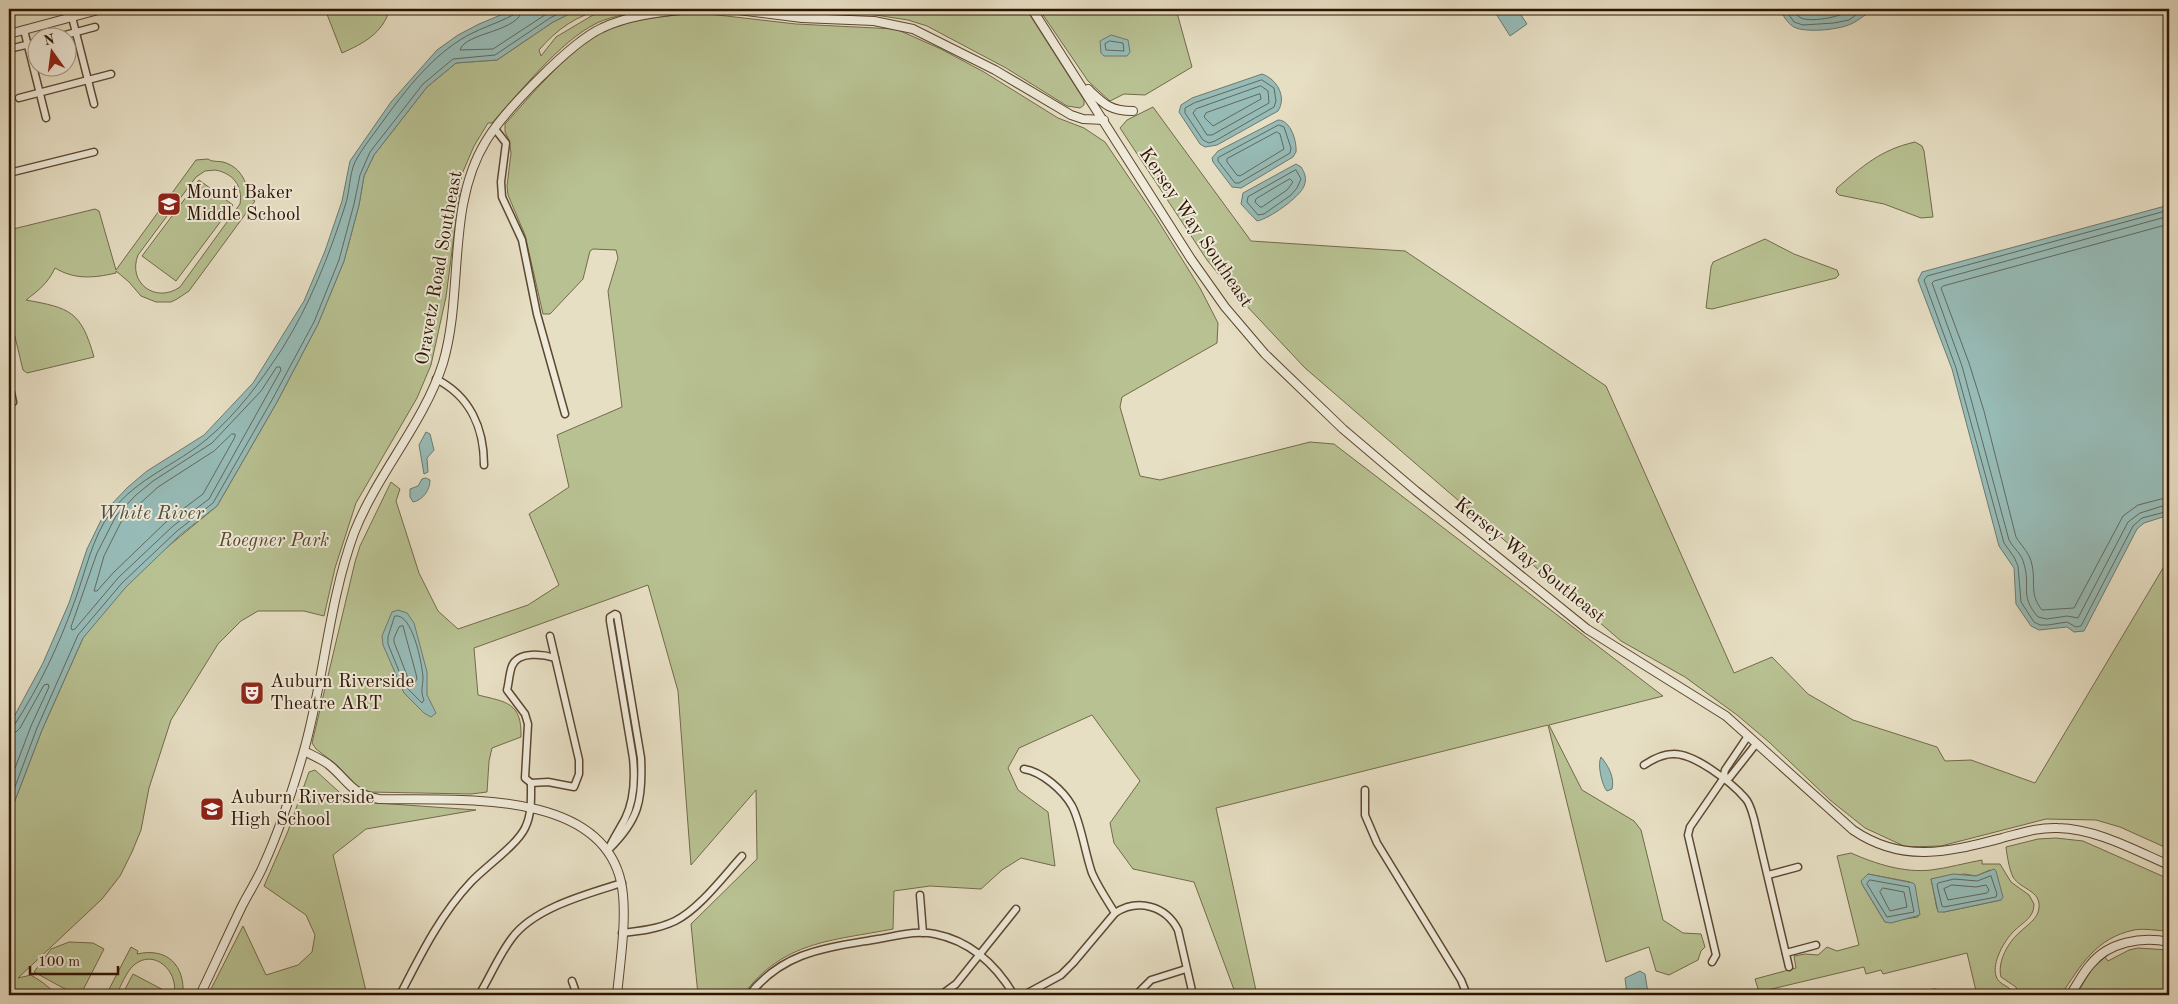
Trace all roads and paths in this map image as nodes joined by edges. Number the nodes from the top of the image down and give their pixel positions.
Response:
1 (102, 9) edge
2 (687, 9) edge
3 (730, 9) edge
4 (1032, 9) edge
5 (72, 17) junction
6 (95, 27) dead end
7 (75, 28) edge
8 (24, 30) junction
9 (78, 31) edge
10 (9, 34) edge
11 (78, 40) edge
12 (27, 44) junction
13 (9, 49) edge
14 (111, 74) dead end
15 (1078, 79) junction
16 (88, 80) junction
17 (40, 92) junction
18 (19, 98) dead end
19 (94, 104) dead end
20 (1133, 111) dead end
21 (46, 118) dead end
22 (1104, 120) junction
23 (495, 129) junction
24 (94, 152) dead end
25 (9, 173) edge
26 (436, 379) junction
27 (9, 383) edge
28 (11, 402) edge
29 (565, 414) dead end
30 (484, 465) dead end
31 (550, 636) dead end
32 (555, 658) junction
33 (1748, 736) junction
34 (1756, 744) junction
35 (304, 751) junction
36 (1644, 765) dead end
37 (1024, 768) dead end
38 (1723, 779) junction
39 (531, 783) junction
40 (1365, 790) dead end
41 (531, 808) junction
42 (608, 850) junction
43 (742, 856) dead end
44 (2169, 865) edge
45 (1798, 867) dead end
46 (1768, 875) junction
47 (622, 883) junction
48 (920, 896) dead end
49 (1016, 909) dead end
50 (1115, 913) junction
51 (622, 933) junction
52 (923, 933) junction
53 (2169, 942) edge
54 (1816, 945) dead end
55 (1786, 953) junction
56 (979, 954) junction
57 (1712, 962) dead end
58 (1789, 967) dead end
59 (1186, 969) junction
60 (572, 981) dead end
61 (1939, 994) edge
62 (200, 995) edge
63 (400, 995) edge
64 (479, 995) edge
65 (577, 995) edge
66 (596, 995) edge
67 (616, 995) edge
68 (749, 995) edge
69 (941, 995) edge
70 (1014, 995) edge
71 (1024, 995) edge
72 (1136, 995) edge
73 (1193, 995) edge
74 (1467, 995) edge
75 (1924, 995) edge
76 (2070, 995) edge

1 - 5 street
2 - 23 street, Oravetz Road Southeast
3 - 22 street
4 - 15 street, Kersey Way Southeast
5 - 7 street
5 - 8 street
6 - 9 street
8 - 10 street
8 - 12 street
11 - 16 street
12 - 13 street
12 - 17 street
14 - 16 street
15 - 20 street
15 - 22 street, Kersey Way Southeast
16 - 17 street
16 - 19 street
17 - 18 street
17 - 21 street
22 - 33 street, Kersey Way Southeast
23 - 26 street, Oravetz Road Southeast
23 - 29 street
24 - 25 street
26 - 30 street
26 - 35 street, Oravetz Road Southeast
27 - 28 street
31 - 32 street
32 - 39 street
32 - 39 street
33 - 34 street, Kersey Way Southeast
33 - 38 street
34 - 38 street
34 - 44 street, Kersey Way Southeast
35 - 41 street
35 - 62 street, Oravetz Road Southeast
36 - 38 street
37 - 50 street
38 - 46 street
38 - 57 street
39 - 41 street
40 - 74 street
41 - 42 street
41 - 63 street
42 - 42 street
42 - 47 street
43 - 51 street
45 - 46 street
46 - 55 street
47 - 51 street
47 - 64 street
48 - 52 street
49 - 56 street
50 - 59 street
50 - 71 street
51 - 67 street
52 - 56 street
52 - 68 street
53 - 76 street
54 - 55 street
55 - 58 street
56 - 69 street
56 - 70 street
59 - 72 street
59 - 73 street
60 - 65 street
61 - 75 street
66 - 67 street

